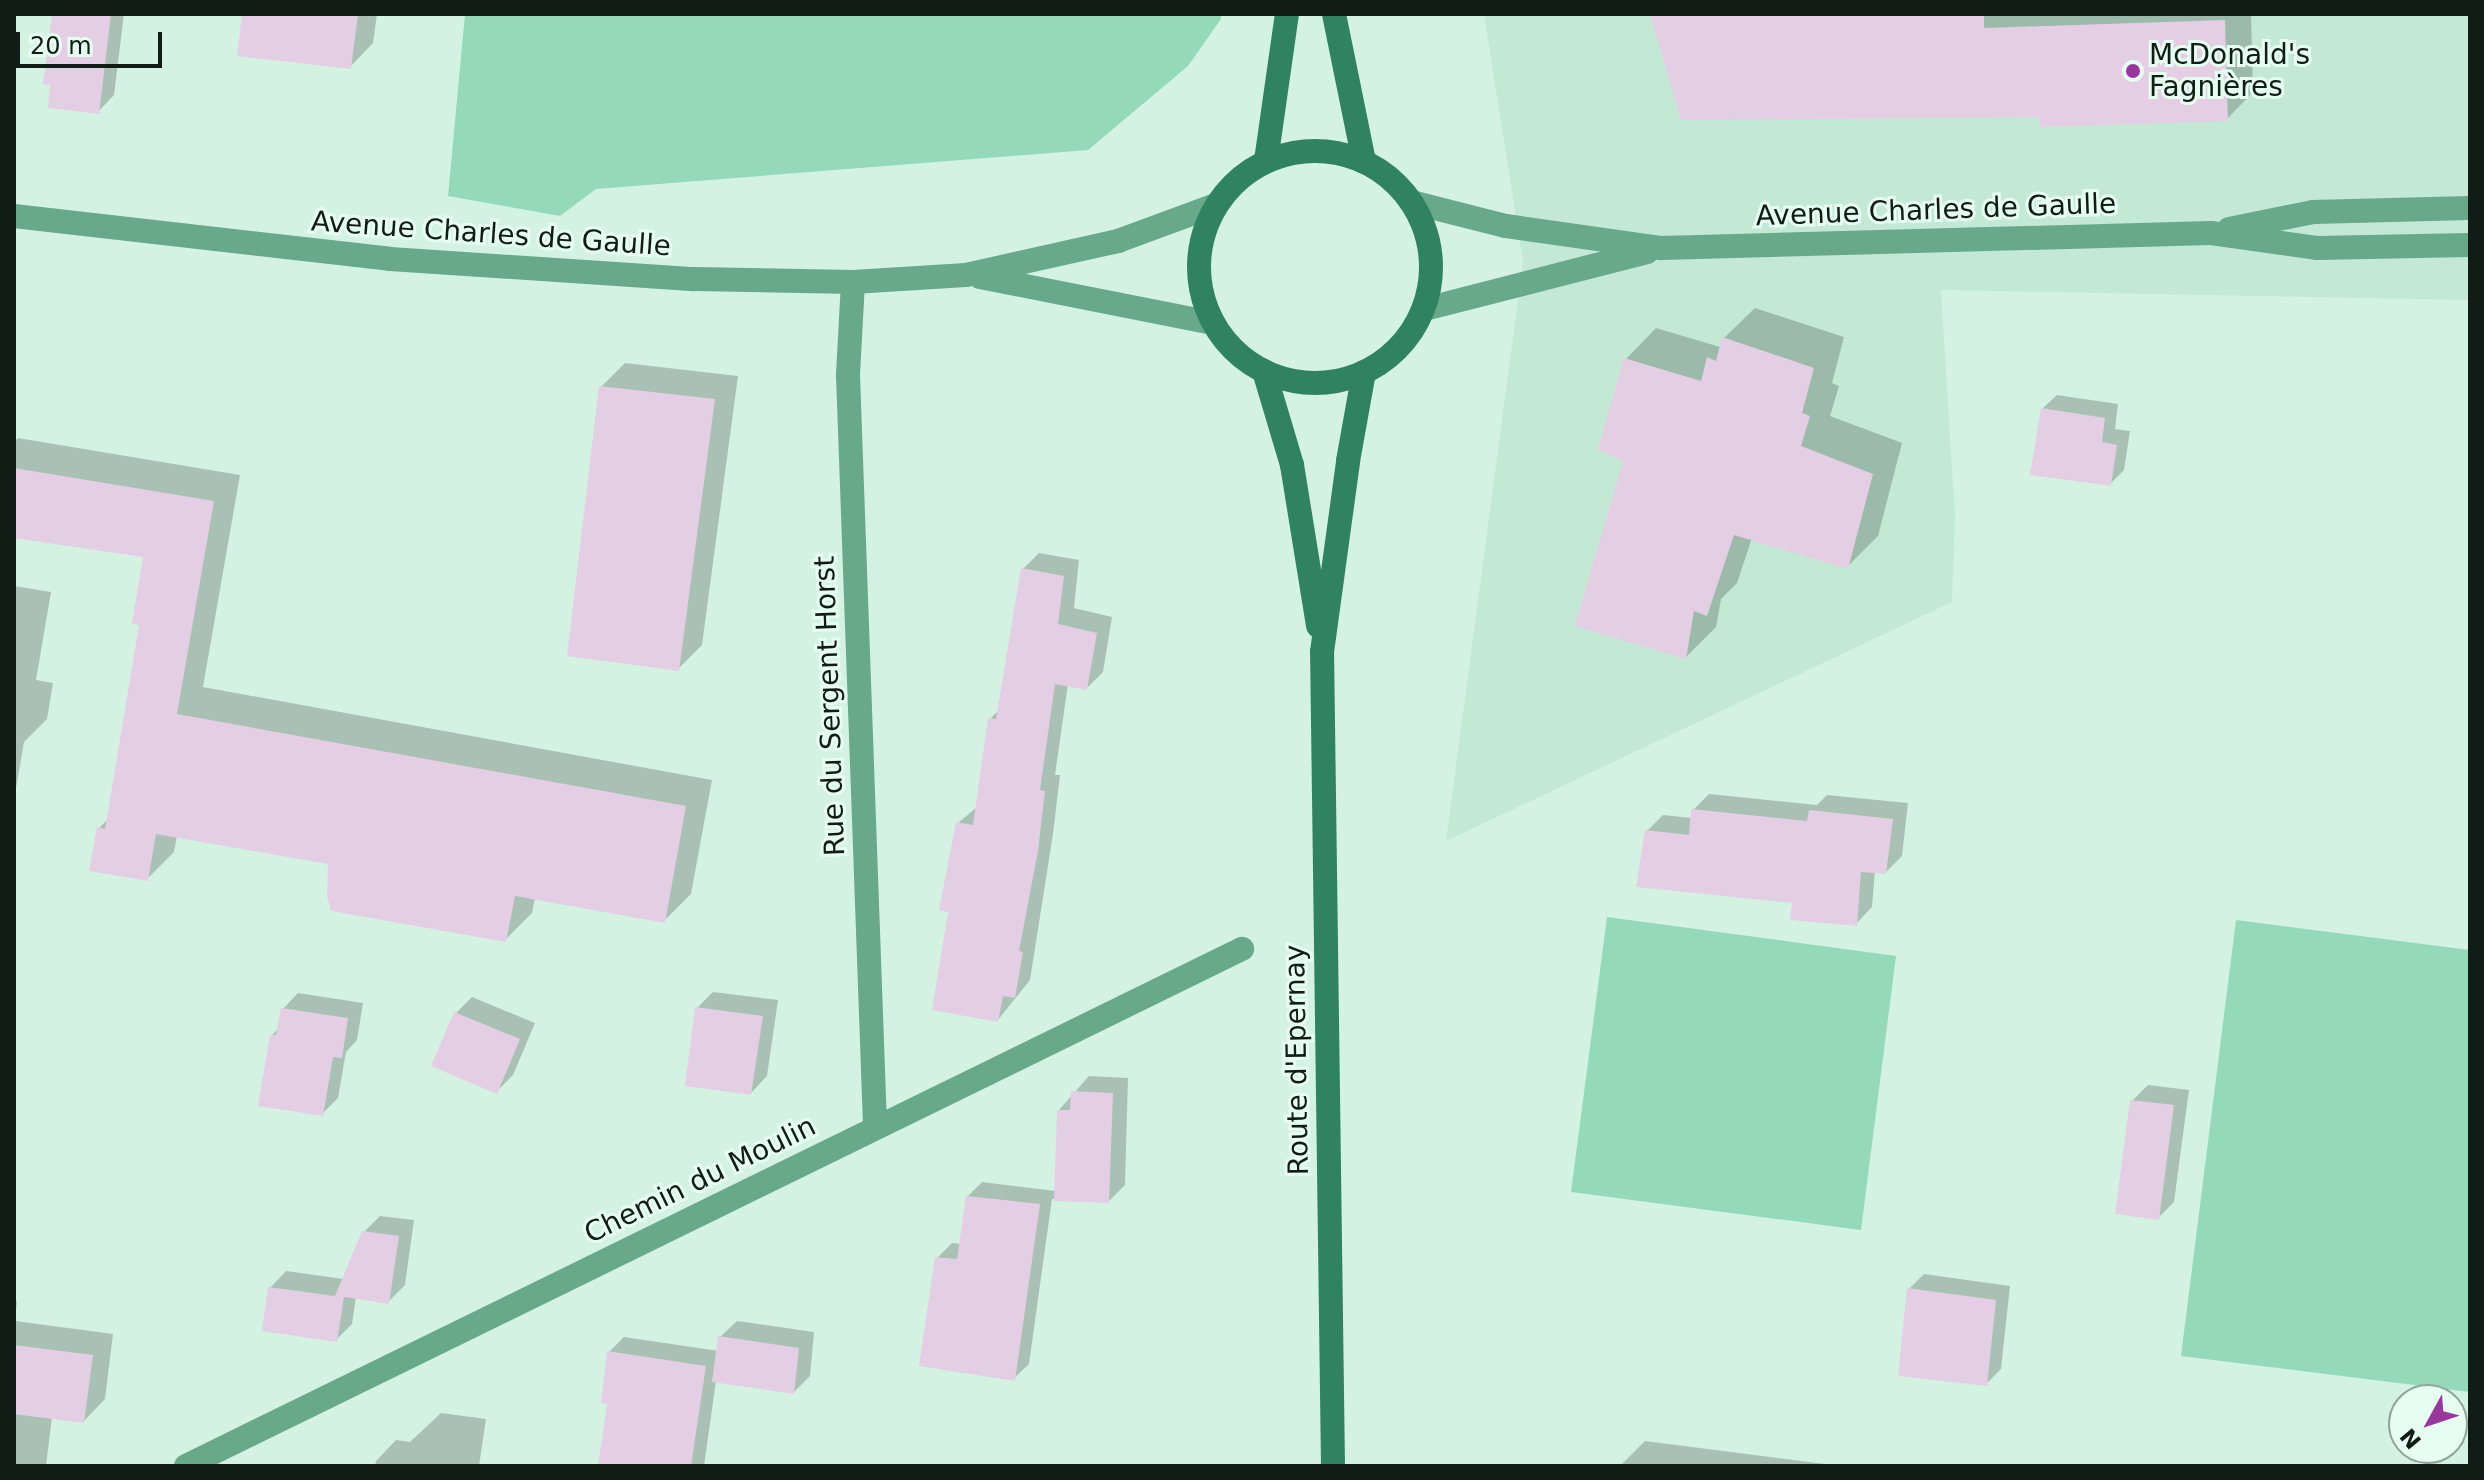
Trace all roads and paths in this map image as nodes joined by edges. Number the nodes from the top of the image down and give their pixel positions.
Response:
1 (1287, 14) edge
2 (1334, 14) edge
3 (1266, 161) junction
4 (1364, 161) junction
5 (1411, 202) junction
6 (1216, 205) junction
7 (2470, 208) edge
8 (14, 216) edge
9 (2211, 233) junction
10 (2470, 245) edge
11 (1661, 248) junction
12 (966, 275) junction
13 (853, 282) junction
14 (1425, 309) junction
15 (1212, 323) junction
16 (1264, 371) junction
17 (1364, 372) junction
18 (1322, 652) junction
19 (1242, 949) dead end
20 (875, 1127) junction
21 (186, 1466) edge
22 (1333, 1466) edge

1 - 3 main road
2 - 4 main road
3 - 4 main road
3 - 6 main road
4 - 5 main road
5 - 11 street, Avenue Charles de Gaulle
5 - 14 main road
6 - 12 street, Avenue Charles de Gaulle
6 - 15 main road
7 - 9 street, Avenue Charles de Gaulle
8 - 13 street, Avenue Charles de Gaulle
9 - 10 street, Avenue Charles de Gaulle
9 - 11 street, Avenue Charles de Gaulle
11 - 14 street, Avenue Charles de Gaulle
12 - 13 street, Avenue Charles de Gaulle
12 - 15 street, Avenue Charles de Gaulle
13 - 20 street, Rue du Sergent Horst
14 - 17 main road
15 - 16 main road
16 - 17 main road
16 - 18 main road, Route d'Epernay
17 - 18 main road, Route d'Epernay
18 - 22 main road, Route d'Epernay
19 - 20 street, Chemin du Moulin
20 - 21 street, Chemin du Moulin

